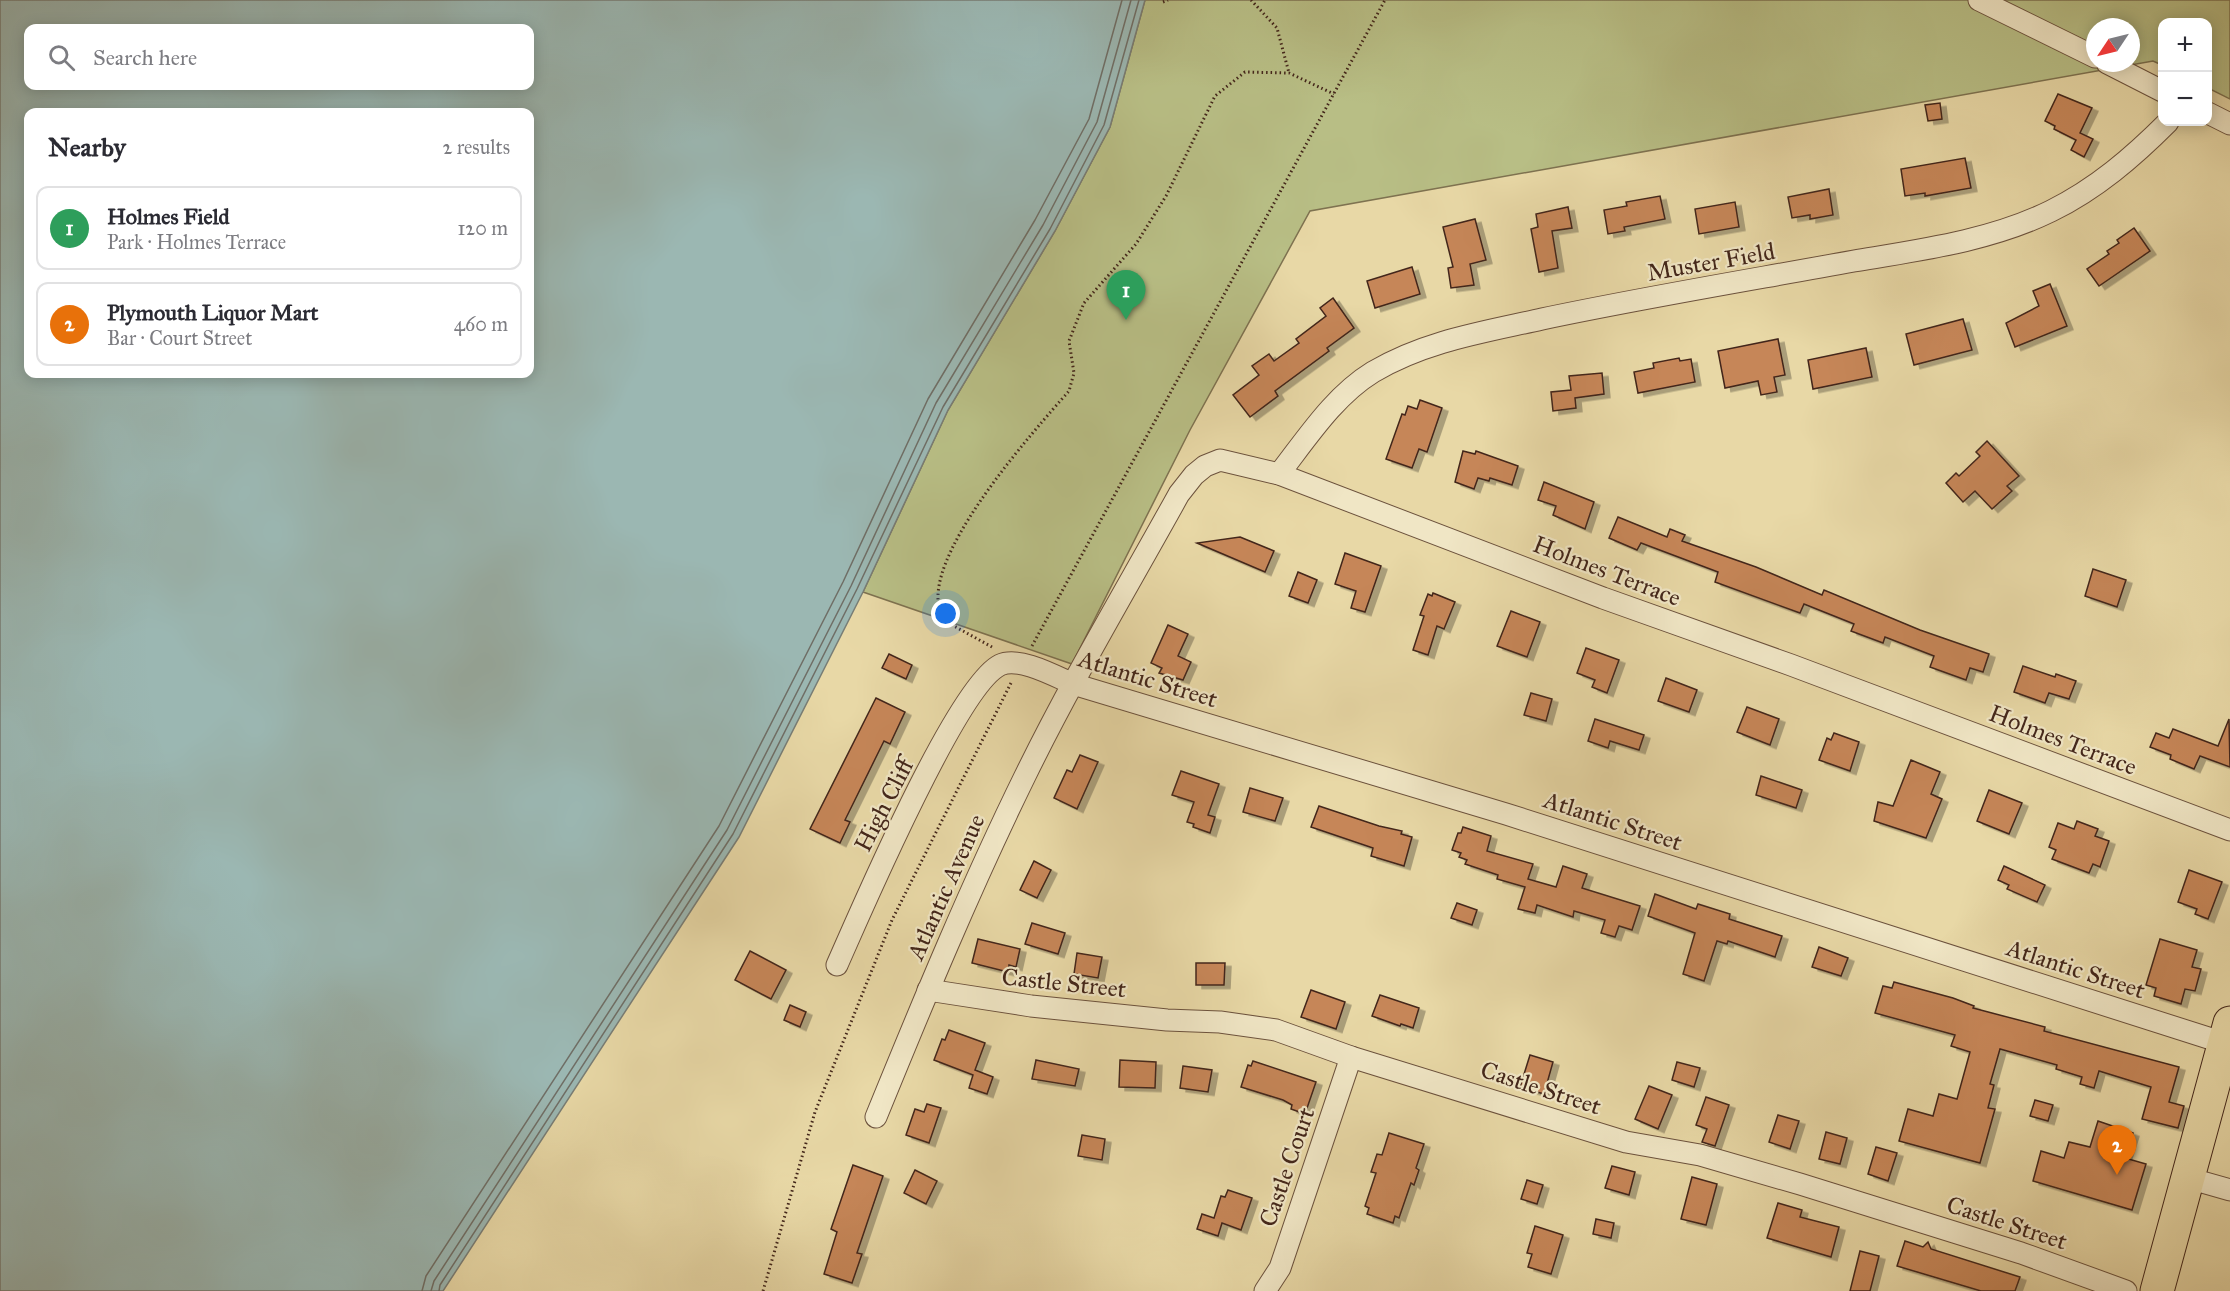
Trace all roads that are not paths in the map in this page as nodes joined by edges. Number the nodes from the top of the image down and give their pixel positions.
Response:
1 (1979, 0) edge
2 (2086, 53) edge
3 (2125, 72) edge
4 (2158, 88) edge
5 (2212, 115) edge
6 (2230, 124) edge
7 (2164, 126) edge
8 (1279, 474) junction
9 (986, 673) joint
10 (1073, 684) junction
11 (2230, 830) edge
12 (837, 965) dead end
13 (928, 990) junction
14 (2227, 1033) edge
15 (1351, 1057) junction
16 (876, 1117) dead end
17 (2188, 1178) junction
18 (2230, 1190) edge
19 (1265, 1291) edge
20 (2126, 1291) edge
21 (2157, 1291) edge

1 - 2 street
3 - 4 street
5 - 6 street
7 - 8 street, Muster Field
8 - 10 street, Holmes Terrace
8 - 11 street, Holmes Terrace
9 - 10 street, Atlantic Street
9 - 12 street, High Cliff
10 - 13 street, Atlantic Avenue
10 - 14 street, Atlantic Street
13 - 15 street, Castle Street
13 - 16 street, Atlantic Avenue
14 - 17 main road
15 - 19 street, Castle Court
15 - 20 street, Castle Street
17 - 18 street
17 - 21 main road

